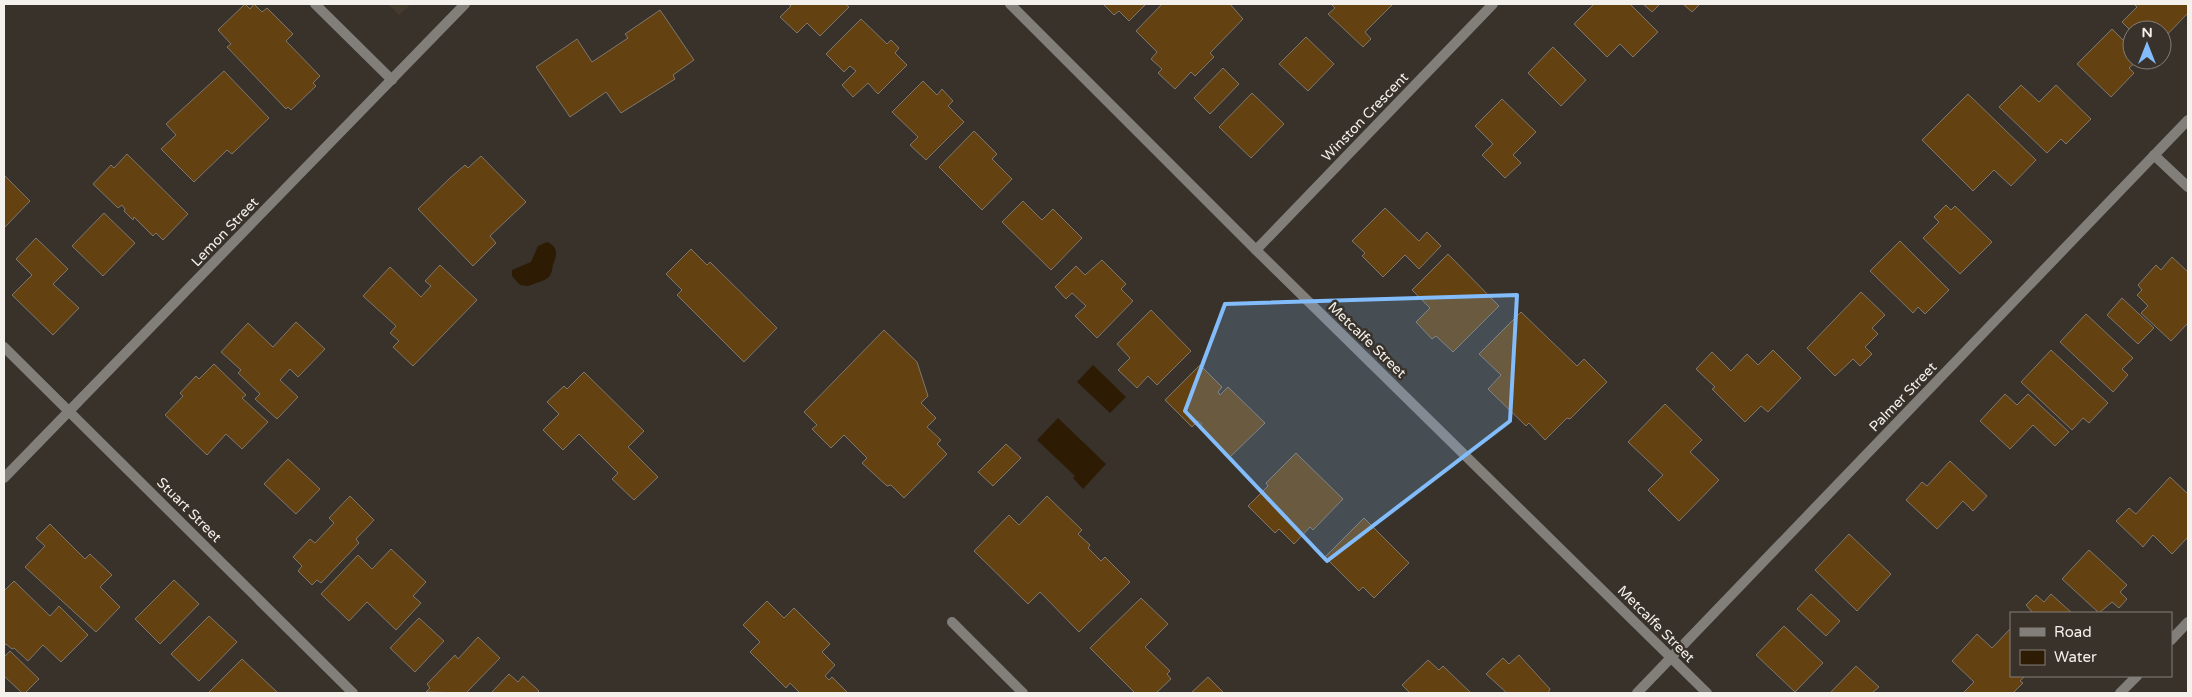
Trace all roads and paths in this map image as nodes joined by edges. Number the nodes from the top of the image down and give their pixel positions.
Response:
1 (315, 4) edge
2 (465, 4) edge
3 (1010, 4) edge
4 (1493, 4) edge
5 (392, 80) junction
6 (2188, 120) edge
7 (2154, 155) junction
8 (2188, 187) edge
9 (1256, 250) junction
10 (4, 346) edge
11 (70, 412) junction
12 (4, 478) edge
13 (952, 622) dead end
14 (2188, 622) edge
15 (2172, 639) edge
16 (1672, 658) junction
17 (2136, 677) edge
18 (353, 693) edge
19 (1023, 693) edge
20 (1637, 693) edge
21 (1707, 693) edge
22 (2120, 693) edge

1 - 5 street
2 - 5 street, Lemon Street
3 - 9 street, Metcalfe Street
4 - 9 street, Winston Crescent
5 - 11 street, Lemon Street
6 - 7 street, Palmer Street
7 - 8 street
7 - 16 street, Palmer Street
9 - 16 street, Metcalfe Street
10 - 11 street, Stuart Street
11 - 12 street, Lemon Street
11 - 18 street, Stuart Street
13 - 19 street
14 - 15 street
16 - 20 street, Palmer Street
16 - 21 street, Metcalfe Street
17 - 22 street

